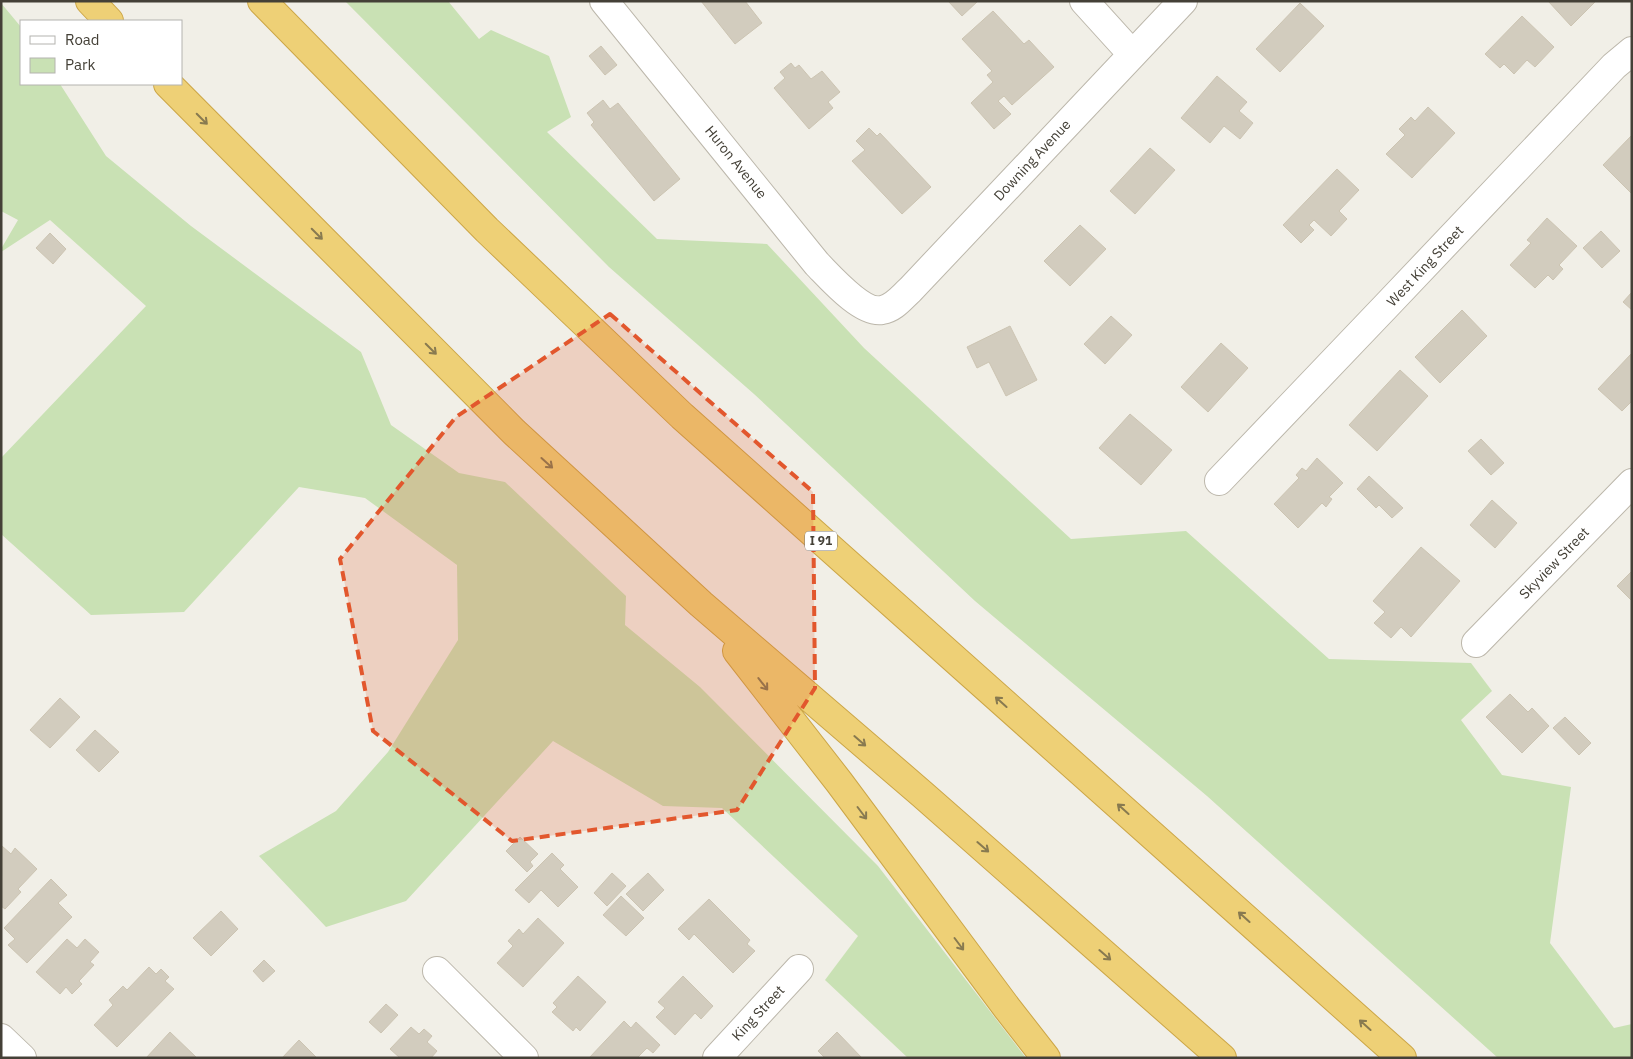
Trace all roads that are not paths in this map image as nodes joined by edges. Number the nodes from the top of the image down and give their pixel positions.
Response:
1 (90, 1) edge
2 (262, 1) edge
3 (604, 1) edge
4 (1084, 1) edge
5 (1183, 1) edge
6 (108, 20) edge
7 (1632, 51) edge
8 (1132, 54) junction
9 (169, 85) edge
10 (878, 310) joint
11 (1219, 481) dead end
12 (1632, 483) edge
13 (701, 604) junction
14 (1476, 643) dead end
15 (799, 969) dead end
16 (438, 971) dead end
17 (1, 1038) edge
18 (22, 1058) edge
19 (524, 1058) edge
20 (717, 1058) edge
21 (1046, 1058) edge
22 (1222, 1058) edge
23 (1402, 1058) edge

1 - 6 highway
23 -> 2 highway, I 91
3 - 10 street, Huron Avenue
4 - 8 street
5 - 8 street, Downing Avenue
7 - 11 street, West King Street
8 - 10 street, Downing Avenue
9 -> 13 highway
12 - 14 street, Skyview Street
13 -> 21 highway
13 -> 22 highway
15 - 20 street, King Street
16 - 19 street
17 - 18 street

